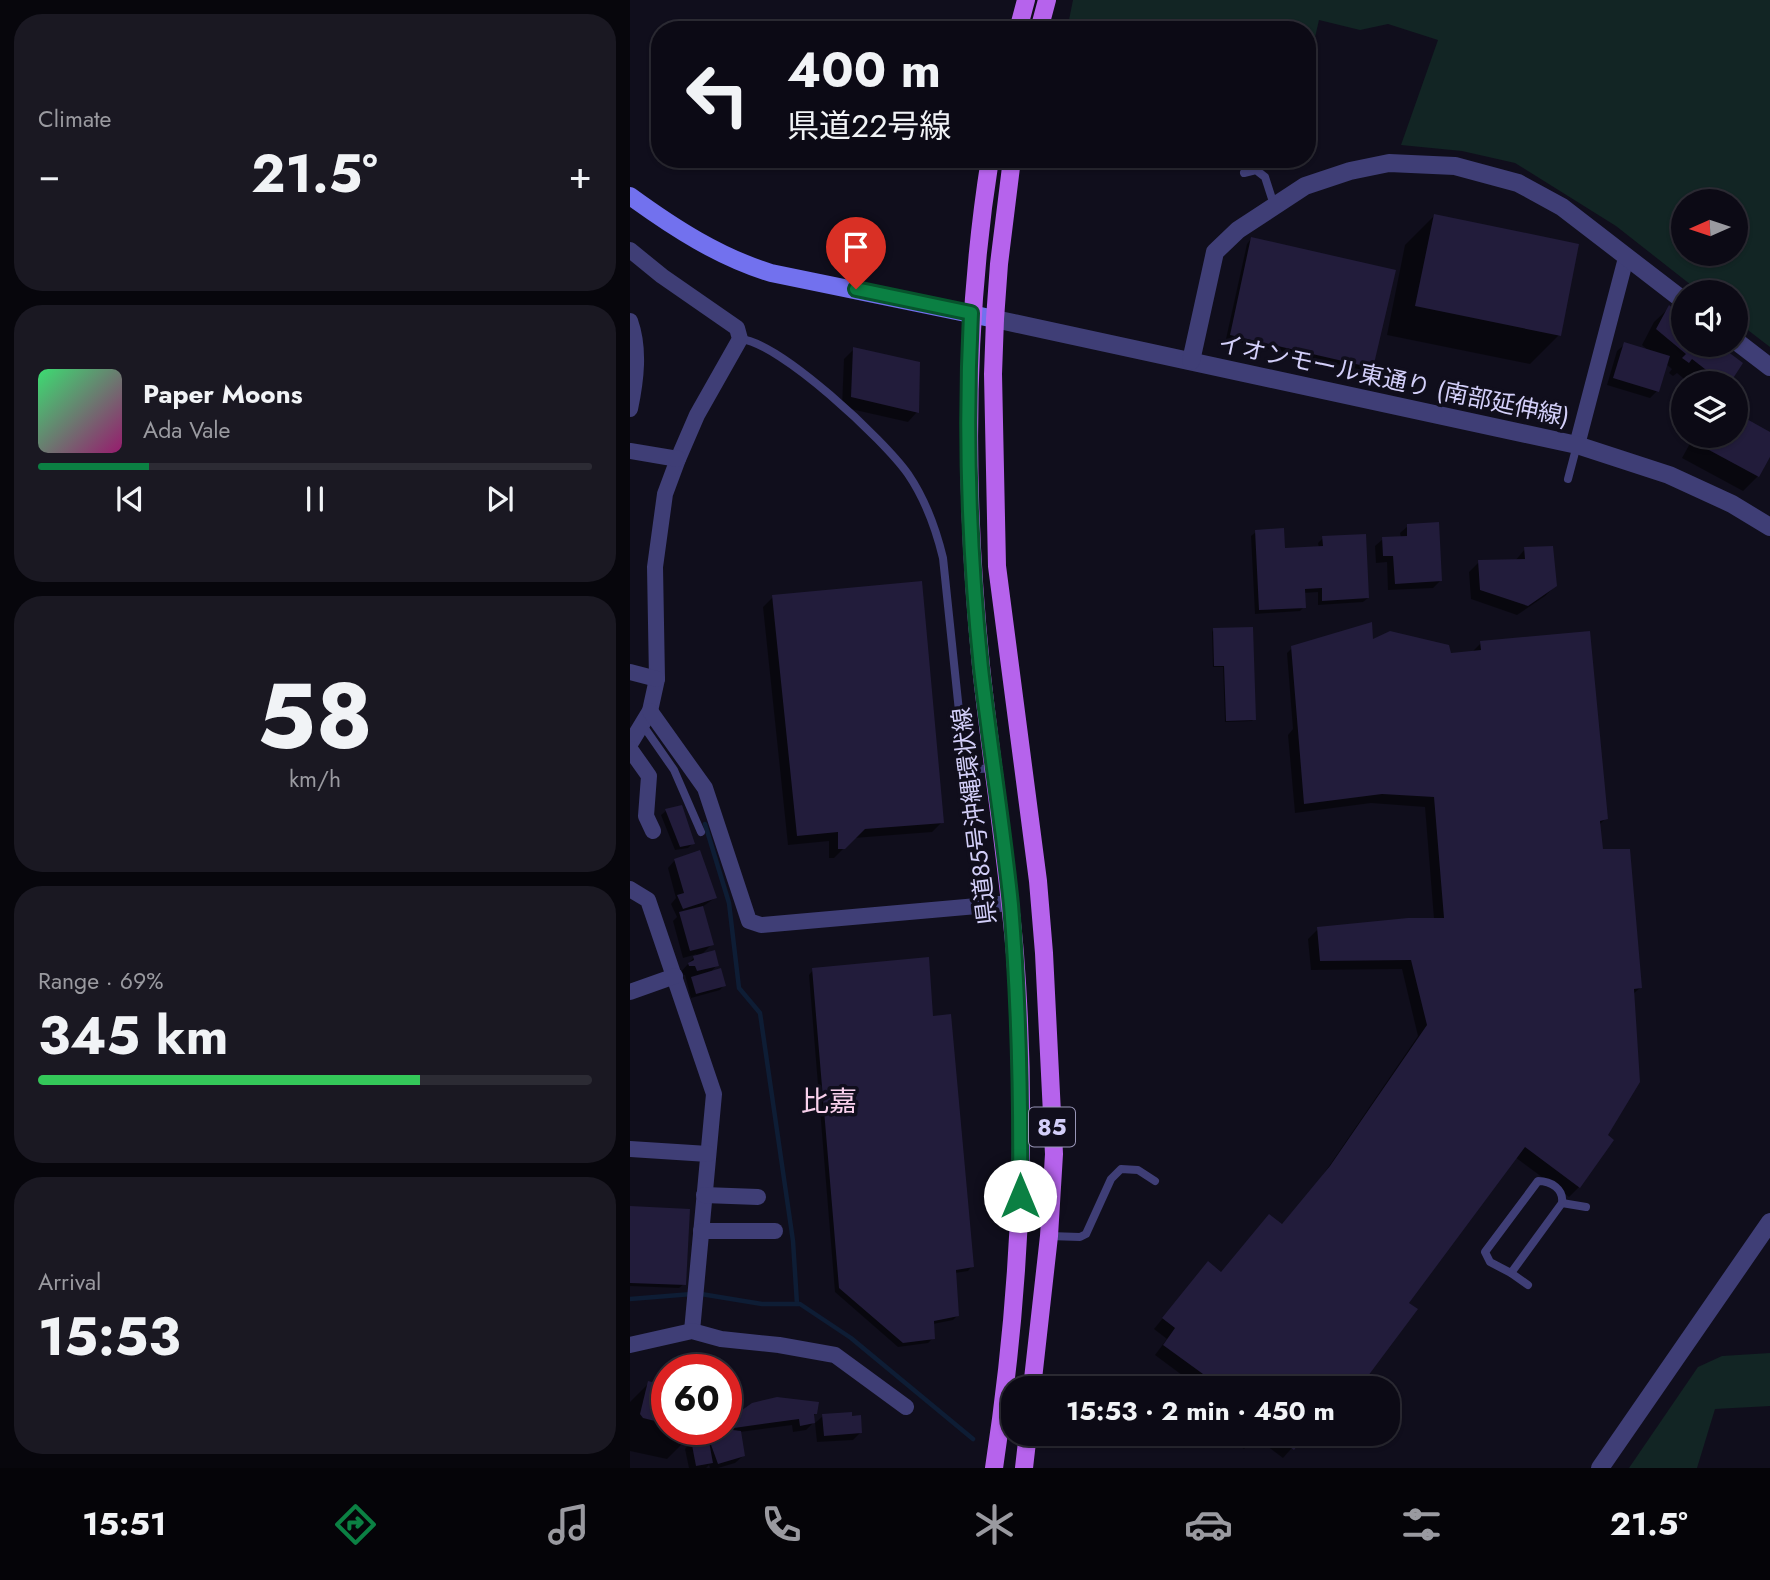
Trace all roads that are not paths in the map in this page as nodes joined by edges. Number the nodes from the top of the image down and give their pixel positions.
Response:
1 (1026, 0) edge
2 (1047, 0) edge
3 (1020, 21) edge
4 (1041, 21) edge
5 (989, 168) edge
6 (1011, 168) edge
7 (1244, 173) dead end
8 (630, 196) edge
9 (1274, 205) junction
10 (630, 250) edge
11 (1626, 258) junction
12 (1671, 291) edge
13 (971, 313) junction
14 (995, 318) junction
15 (630, 321) edge
16 (740, 339) junction
17 (1748, 350) edge
18 (1191, 361) junction
19 (1770, 367) edge
20 (630, 409) edge
21 (1577, 445) junction
22 (630, 451) edge
23 (678, 459) junction
24 (1568, 479) dead end
25 (1770, 527) edge
26 (630, 671) edge
27 (657, 679) junction
28 (646, 718) junction
29 (630, 746) edge
30 (994, 768) junction
31 (653, 831) dead end
32 (701, 832) dead end
33 (630, 889) edge
34 (1010, 903) junction
35 (675, 976) junction
36 (630, 992) edge
37 (630, 1149) edge
38 (708, 1154) junction
39 (1156, 1181) dead end
40 (704, 1195) junction
41 (758, 1197) dead end
42 (1562, 1203) junction
43 (1586, 1207) dead end
44 (1769, 1224) edge
45 (701, 1231) junction
46 (775, 1231) dead end
47 (1049, 1236) junction
48 (1511, 1273) junction
49 (1528, 1285) dead end
50 (692, 1331) junction
51 (630, 1345) edge
52 (1033, 1376) edge
53 (906, 1407) dead end
54 (1027, 1446) edge
55 (994, 1468) edge
56 (1024, 1468) edge
57 (1600, 1468) edge

1 - 3 main road
2 - 4 main road
5 - 13 main road, 県道85号沖縄環状線 / 85
6 - 14 main road, 85
7 - 9 lane
8 - 13 main road
9 - 11 street
9 - 18 street
10 - 16 street
11 - 12 street
11 - 21 street
13 - 14 main road
13 - 30 main road, 県道85号沖縄環状線 / 85
14 - 18 street, イオンモール東通り (南部延伸線)
14 - 47 main road, 85
15 - 20 street
16 - 23 street
16 - 30 lane
17 - 19 street
18 - 21 street, イオンモール東通り (南部延伸線)
21 - 24 lane
21 - 25 street, イオンモール東通り (南部延伸線)
22 - 23 street
23 - 27 street
26 - 27 street
27 - 28 street
28 - 29 street
28 - 32 lane
28 - 34 street
29 - 31 street
30 - 34 main road, 県道85号沖縄環状線 / 85
33 - 35 street
34 - 55 main road, 県道85号沖縄環状線 / 85
35 - 36 street
35 - 38 street
37 - 38 street
38 - 40 street
39 - 47 lane
40 - 41 street
40 - 45 street
42 - 43 lane
42 - 48 lane
42 - 48 lane
44 - 57 street
45 - 46 street
45 - 50 street
47 - 52 main road, 85
48 - 49 lane
50 - 51 street
50 - 53 street
54 - 56 main road

